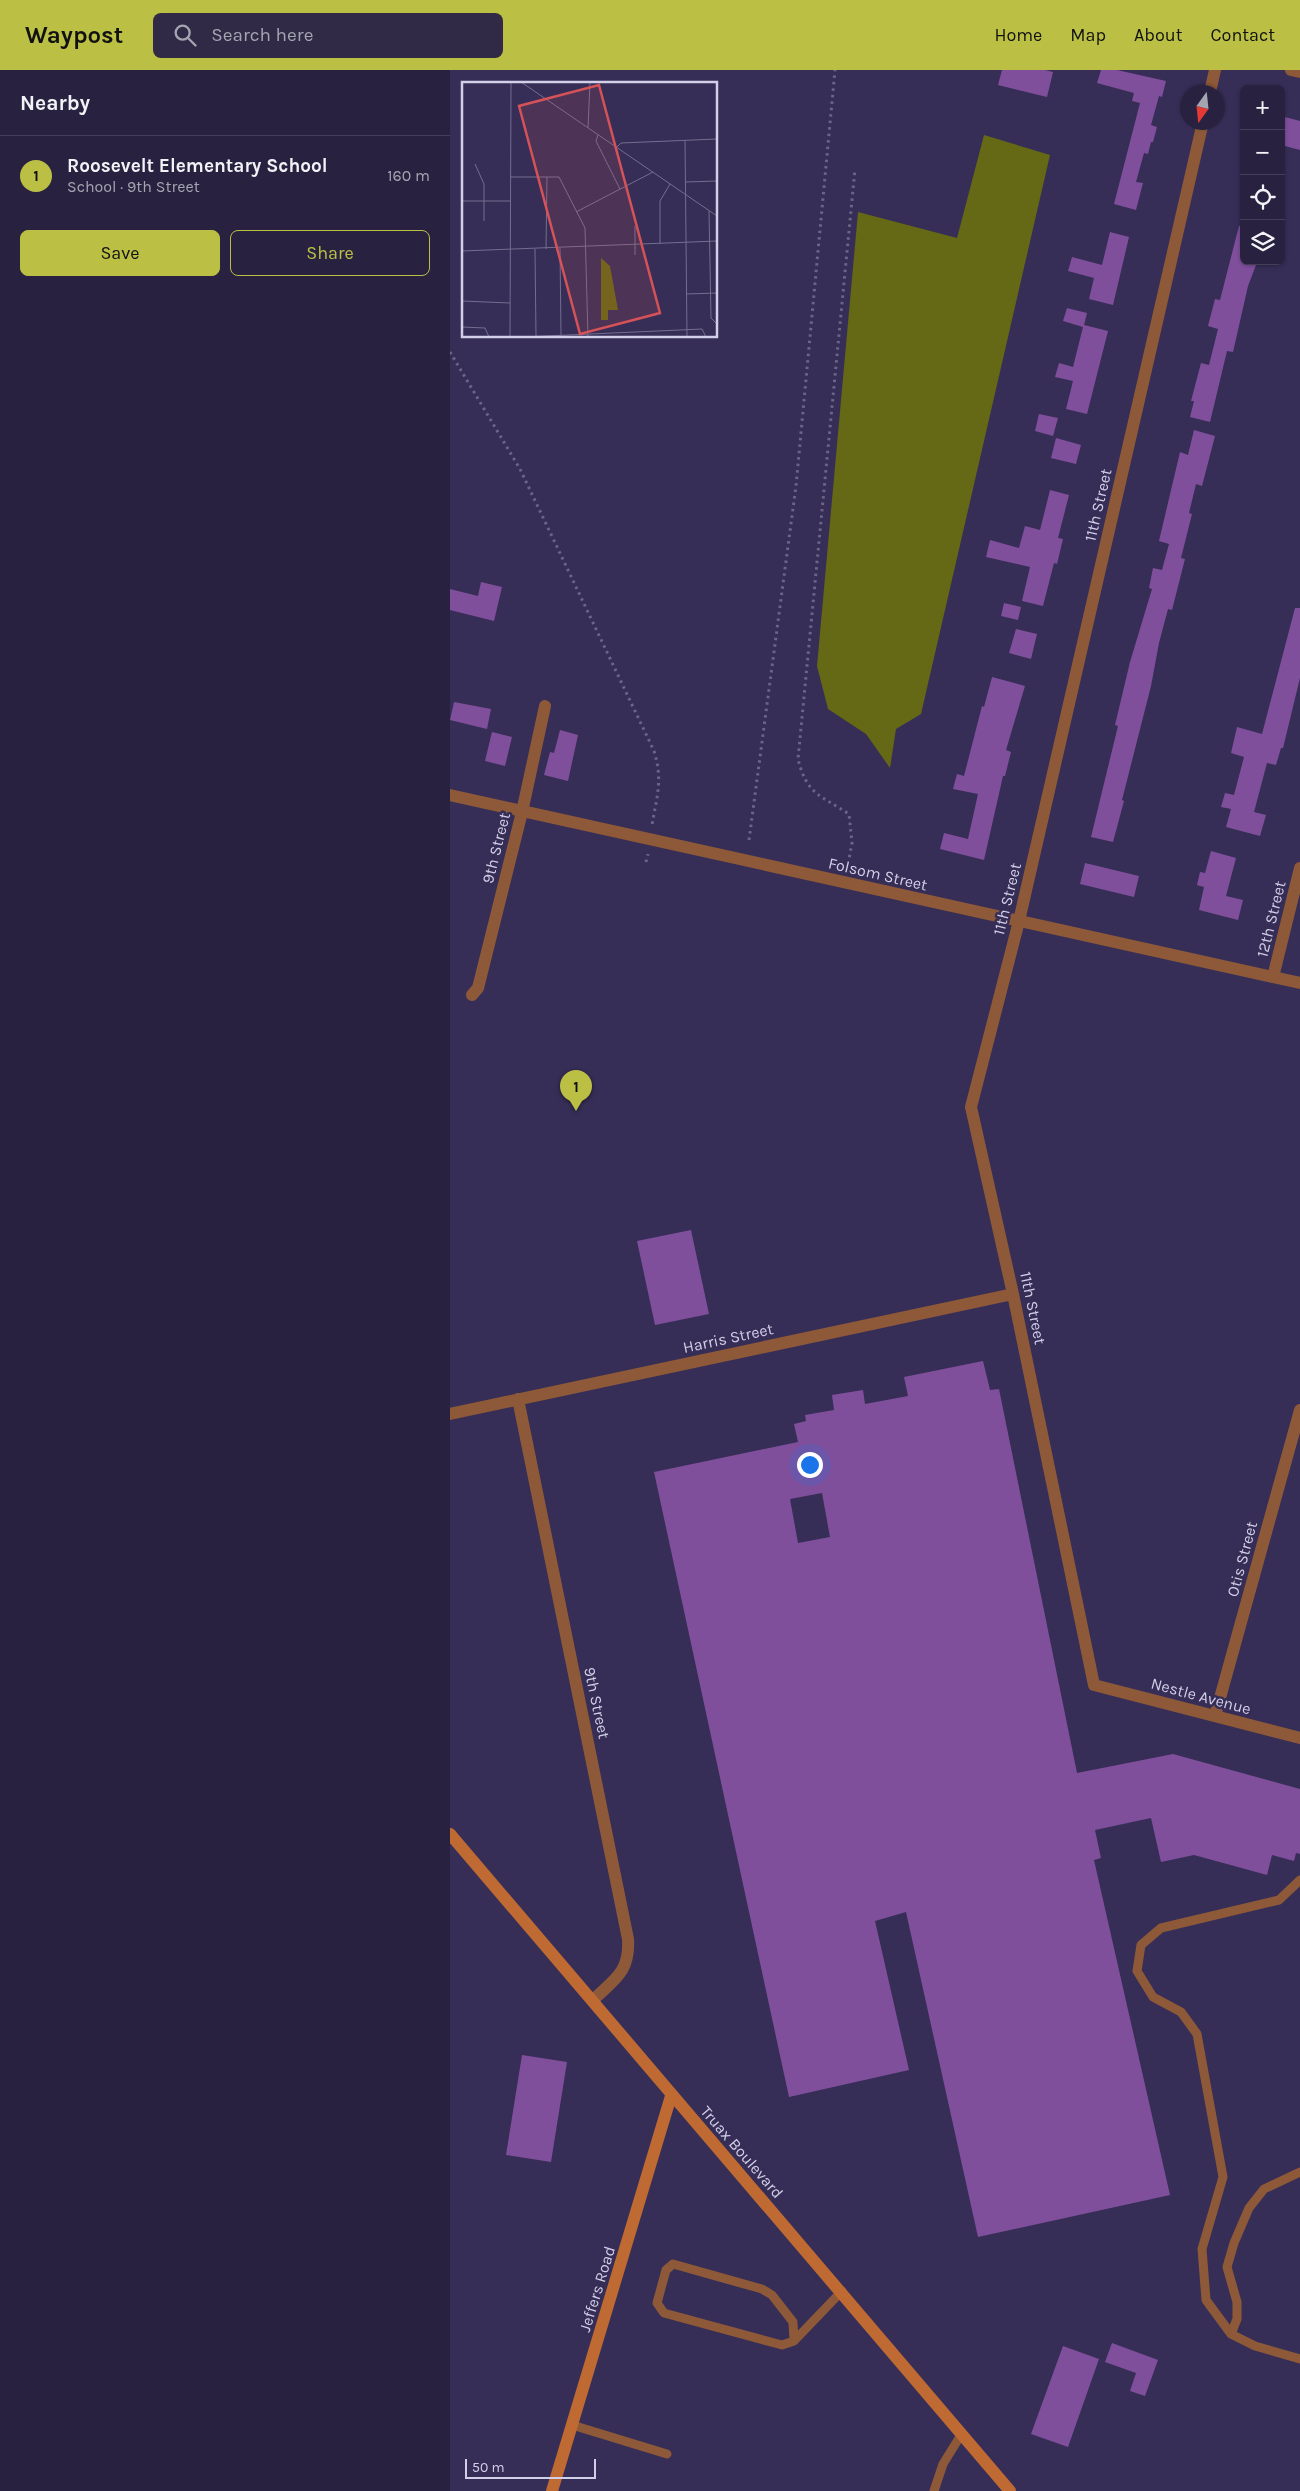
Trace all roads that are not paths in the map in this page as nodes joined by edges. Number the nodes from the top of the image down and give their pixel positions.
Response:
1 (1215, 70) edge
2 (1291, 70) edge
3 (1300, 72) edge
4 (1212, 85) edge
5 (1201, 130) edge
6 (545, 706) dead end
7 (450, 796) edge
8 (522, 812) junction
9 (1300, 868) edge
10 (1019, 921) junction
11 (1273, 977) junction
12 (1300, 983) edge
13 (472, 995) dead end
14 (1013, 1294) junction
15 (518, 1400) junction
16 (1300, 1410) edge
17 (450, 1414) edge
18 (1094, 1685) joint
19 (1215, 1716) junction
20 (1300, 1738) edge
21 (450, 1834) edge
22 (1300, 1880) edge
23 (593, 2000) junction
24 (671, 2096) junction
25 (1300, 2172) edge
26 (842, 2292) junction
27 (1231, 2334) junction
28 (794, 2341) junction
29 (1300, 2359) edge
30 (572, 2425) junction
31 (961, 2435) junction
32 (667, 2454) dead end
33 (552, 2491) edge
34 (934, 2491) edge
35 (1010, 2491) edge

1 - 4 street
2 - 3 street
5 - 10 street, 11th Street
6 - 8 street, 9th Street
7 - 8 street, Folsom Street
8 - 10 street, Folsom Street
8 - 13 street, 9th Street
9 - 11 street, 12th Street
10 - 11 street, Folsom Street
10 - 14 street, 11th Street
11 - 12 street, Folsom Street
14 - 15 street, Harris Street
14 - 18 street, 11th Street
15 - 17 street, Harris Street
15 - 23 street, 9th Street
16 - 19 street, Otis Street
18 - 19 street, Nestle Avenue
19 - 20 street, Nestle Avenue
21 - 23 main road, Truax Boulevard
22 - 27 lane
23 - 24 main road, Truax Boulevard
24 - 26 main road, Truax Boulevard
24 - 30 main road, Jeffers Road
25 - 27 lane
26 - 28 lane
26 - 31 main road, Truax Boulevard
27 - 29 lane
28 - 28 lane
30 - 32 lane
30 - 33 main road, Jeffers Road
31 - 34 lane
31 - 35 main road, Truax Boulevard

